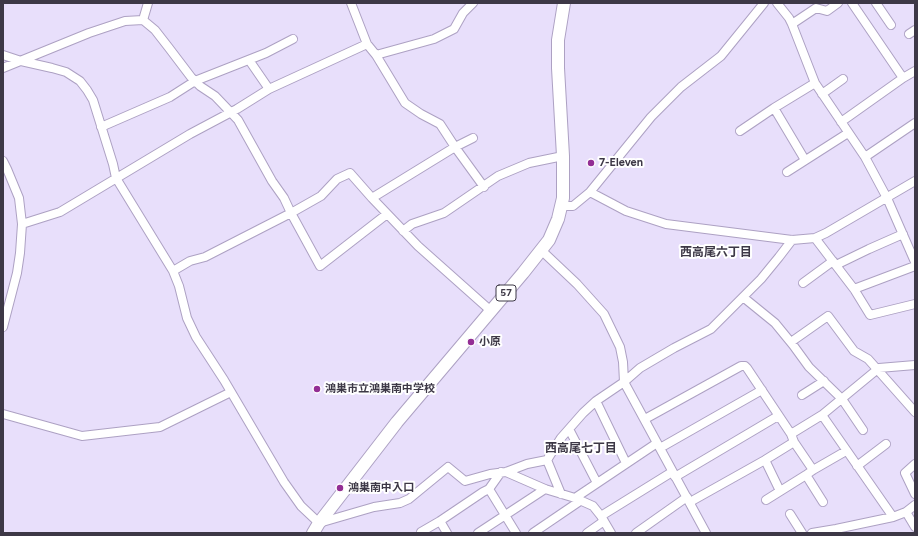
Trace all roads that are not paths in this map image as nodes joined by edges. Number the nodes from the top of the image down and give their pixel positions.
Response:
1 (148, 3) edge
2 (352, 3) edge
3 (474, 3) edge
4 (564, 3) edge
5 (764, 3) edge
6 (777, 3) edge
7 (838, 3) edge
8 (852, 3) edge
9 (876, 3) edge
10 (143, 20) junction
11 (792, 24) junction
12 (891, 26) dead end
13 (293, 39) dead end
14 (367, 44) junction
15 (376, 54) junction
16 (3, 55) edge
17 (249, 60) junction
18 (21, 61) junction
19 (3, 68) edge
20 (915, 71) edge
21 (903, 78) junction
22 (843, 79) dead end
23 (195, 81) junction
24 (814, 83) junction
25 (269, 89) junction
26 (822, 94) junction
27 (774, 108) junction
28 (231, 112) junction
29 (841, 122) junction
30 (915, 123) edge
31 (102, 127) junction
32 (740, 131) dead end
33 (848, 133) junction
34 (472, 138) dead end
35 (455, 147) junction
36 (563, 156) junction
37 (865, 157) junction
38 (805, 160) junction
39 (3, 161) edge
40 (5, 169) edge
41 (787, 172) dead end
42 (116, 178) junction
43 (915, 181) edge
44 (484, 187) junction
45 (590, 192) junction
46 (372, 198) junction
47 (888, 198) junction
48 (561, 206) junction
49 (290, 213) junction
50 (387, 214) junction
51 (22, 224) junction
52 (403, 231) junction
53 (903, 234) junction
54 (815, 238) junction
55 (792, 240) junction
56 (541, 250) junction
57 (915, 262) edge
58 (835, 263) junction
59 (915, 266) edge
60 (173, 271) junction
61 (803, 283) dead end
62 (854, 289) junction
63 (743, 297) junction
64 (6, 302) edge
65 (915, 304) edge
66 (491, 310) junction
67 (3, 327) edge
68 (791, 342) junction
69 (915, 365) edge
70 (877, 370) junction
71 (824, 381) junction
72 (624, 382) junction
73 (762, 390) junction
74 (231, 392) junction
75 (802, 395) dead end
76 (842, 398) junction
77 (596, 401) junction
78 (915, 412) edge
79 (3, 414) edge
80 (822, 415) junction
81 (778, 416) junction
82 (645, 420) junction
83 (569, 428) junction
84 (863, 430) dead end
85 (792, 438) junction
86 (886, 444) dead end
87 (658, 445) junction
88 (846, 451) junction
89 (546, 460) junction
90 (765, 460) junction
91 (626, 463) junction
92 (915, 464) edge
93 (858, 466) junction
94 (503, 472) junction
95 (809, 473) junction
96 (674, 474) junction
97 (471, 479) junction
98 (597, 483) junction
99 (545, 489) junction
100 (486, 490) junction
101 (780, 491) junction
102 (561, 494) junction
103 (915, 494) edge
104 (688, 499) junction
105 (578, 500) junction
106 (766, 500) dead end
107 (823, 502) dead end
108 (915, 505) edge
109 (906, 512) junction
110 (790, 514) dead end
111 (504, 515) junction
112 (893, 517) junction
113 (602, 519) junction
114 (440, 521) junction
115 (868, 522) junction
116 (915, 527) edge
117 (316, 528) edge
118 (422, 533) edge
119 (447, 533) edge
120 (478, 533) edge
121 (516, 533) edge
122 (533, 533) edge
123 (587, 533) edge
124 (611, 533) edge
125 (636, 533) edge
126 (706, 533) edge
127 (802, 533) edge
128 (812, 533) edge
129 (848, 533) edge

1 - 10 street
2 - 14 street
3 - 15 street
4 - 36 main road, 57
5 - 45 street
6 - 11 street
7 - 11 street
8 - 21 street
9 - 12 street
10 - 18 street
10 - 23 street
11 - 24 street
13 - 17 street
14 - 15 street
14 - 25 street
15 - 35 street
16 - 18 street
17 - 23 street
17 - 25 street
18 - 19 street
18 - 31 street
20 - 21 street
21 - 29 street
22 - 26 street
23 - 28 street
23 - 31 street
24 - 26 street
24 - 27 street
25 - 28 street
26 - 29 street
27 - 32 street
27 - 38 street
28 - 42 street
28 - 49 street
29 - 33 street
30 - 37 street
31 - 42 street
33 - 37 street
33 - 38 street
34 - 35 street
35 - 44 street
35 - 46 street
36 - 44 street
36 - 48 main road, 57
37 - 47 street
38 - 41 street
39 - 40 street
40 - 51 street
42 - 51 street
42 - 60 street
43 - 47 street
44 - 52 street
45 - 48 street
45 - 55 street
46 - 49 street
46 - 50 street
47 - 53 street
47 - 54 street
48 - 56 main road, 57
49 - 50 street
49 - 60 street
50 - 52 street
51 - 64 street
52 - 66 street
53 - 57 street
53 - 58 street
54 - 55 street
54 - 58 street
55 - 63 street
56 - 66 main road, 57
56 - 72 street
58 - 61 street
58 - 62 street
59 - 62 street
60 - 74 street
62 - 65 street
63 - 68 street
63 - 72 street
64 - 67 street
66 - 117 main road, 57
68 - 70 street
68 - 71 street
69 - 70 street
70 - 76 street
70 - 78 street
71 - 75 street
71 - 76 street
72 - 77 street
72 - 82 street
73 - 81 street
73 - 82 street
73 - 87 street
74 - 79 street
74 - 117 street
76 - 80 street
76 - 84 street
77 - 83 street
77 - 91 street
80 - 85 street
80 - 88 street
81 - 85 street
81 - 96 street
82 - 87 street
83 - 89 street
83 - 98 street
85 - 90 street
85 - 95 street
86 - 93 street
87 - 91 street
87 - 96 street
88 - 93 street
88 - 95 street
89 - 94 street
89 - 102 street
90 - 101 street
90 - 104 street
91 - 98 street
92 - 103 street
93 - 112 street
94 - 97 street
94 - 99 street
94 - 100 street
95 - 101 street
95 - 107 street
96 - 104 street
96 - 113 street
97 - 100 street
97 - 117 street
98 - 105 street
99 - 102 street
99 - 111 street
100 - 111 street
100 - 114 street
101 - 106 street
102 - 105 street
104 - 125 street
104 - 126 street
105 - 113 street
105 - 122 street
108 - 109 street
109 - 112 street
109 - 116 street
110 - 127 street
111 - 120 street
111 - 121 street
112 - 115 street
113 - 123 street
113 - 124 street
114 - 118 street
114 - 119 street
115 - 128 street
115 - 129 street

